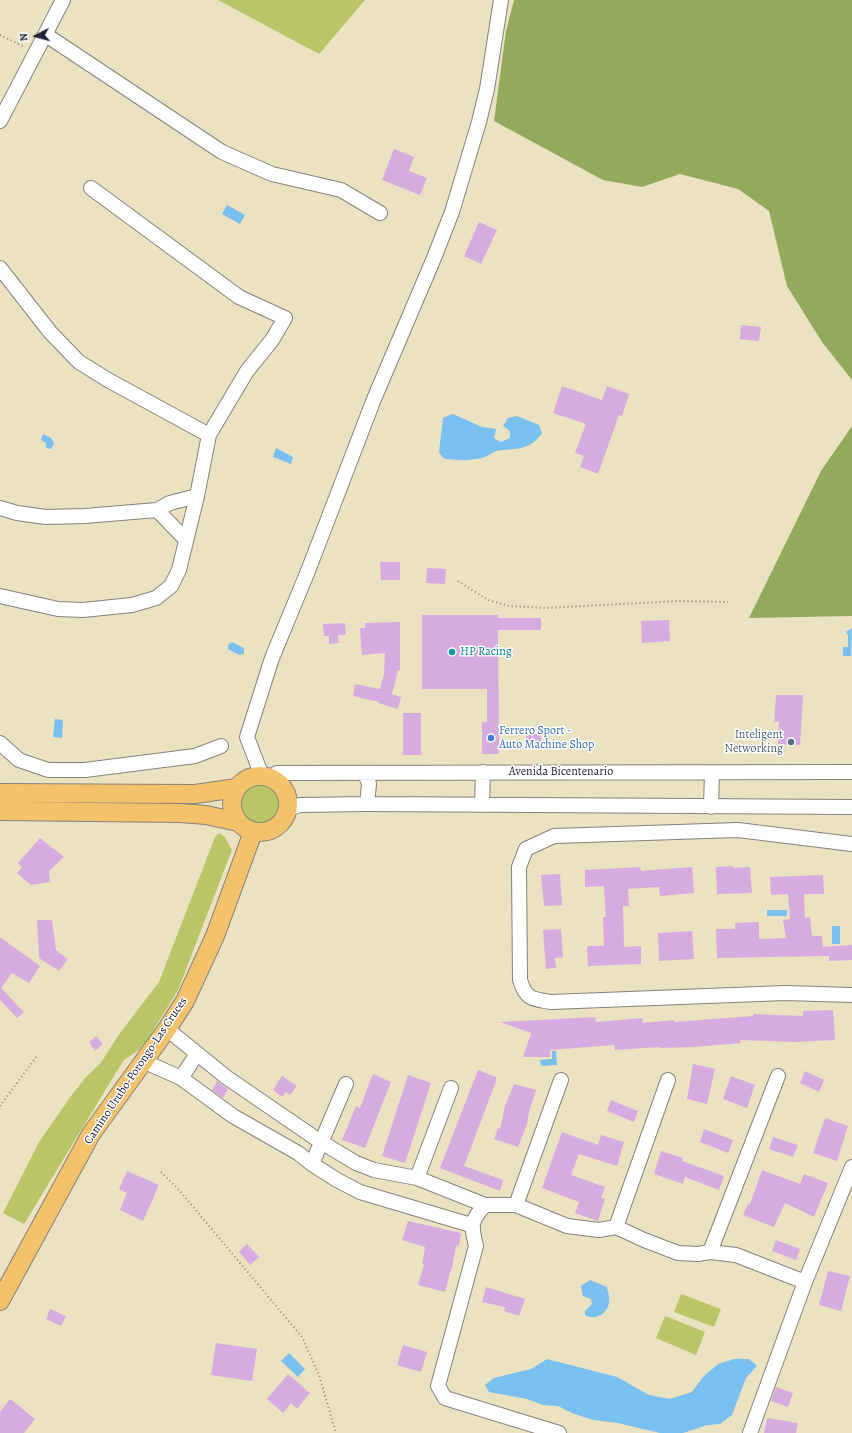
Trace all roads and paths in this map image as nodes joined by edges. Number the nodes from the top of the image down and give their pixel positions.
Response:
1 (63, 0) edge
2 (501, 0) edge
3 (0, 35) edge
4 (46, 35) junction
5 (35, 52) junction
6 (0, 121) edge
7 (91, 188) dead end
8 (380, 213) dead end
9 (0, 268) edge
10 (209, 435) junction
11 (197, 496) junction
12 (0, 508) edge
13 (157, 510) junction
14 (186, 540) junction
15 (458, 581) dead end
16 (0, 596) edge
17 (728, 602) dead end
18 (0, 743) edge
19 (221, 746) dead end
20 (483, 772) junction
21 (852, 772) edge
22 (365, 773) junction
23 (712, 773) junction
24 (266, 777) junction
25 (237, 788) junction
26 (0, 792) edge
27 (367, 804) junction
28 (482, 804) junction
29 (711, 807) junction
30 (852, 807) edge
31 (288, 809) junction
32 (0, 811) edge
33 (238, 822) junction
34 (253, 832) junction
35 (852, 844) edge
36 (852, 995) edge
37 (167, 1029) junction
38 (197, 1054) junction
39 (37, 1056) dead end
40 (143, 1061) junction
41 (778, 1076) dead end
42 (182, 1078) junction
43 (561, 1080) dead end
44 (668, 1080) dead end
45 (346, 1084) dead end
46 (451, 1088) dead end
47 (0, 1106) edge
48 (321, 1142) junction
49 (312, 1164) junction
50 (852, 1167) edge
51 (161, 1172) dead end
52 (417, 1178) junction
53 (485, 1205) junction
54 (516, 1205) junction
55 (471, 1225) junction
56 (616, 1227) junction
57 (710, 1252) junction
58 (6, 1282) edge
59 (805, 1282) junction
60 (0, 1301) edge
61 (336, 1433) edge
62 (559, 1433) edge
63 (750, 1433) edge

1 - 4 street
2 - 24 street
3 - 5 path
4 - 5 street
4 - 8 street
5 - 6 street
7 - 10 street
9 - 10 street
10 - 11 street
11 - 13 street
11 - 14 street
12 - 13 street
13 - 14 street
14 - 16 street
15 - 17 path
18 - 19 street
20 - 22 street, Avenida Bicentenario
20 - 23 street, Avenida Bicentenario
20 - 28 street
21 - 23 street, Avenida Bicentenario
22 - 24 street, Avenida Bicentenario
22 - 27 street
23 - 29 street
24 - 25 main road
24 - 31 main road
25 - 26 main road
25 - 33 main road
27 - 28 street
27 - 31 street
28 - 29 street
29 - 30 street
31 - 34 main road
32 - 33 main road
33 - 34 main road
34 - 37 main road, Camino Urubo-Porongo-Las Cruces
35 - 36 street
37 - 38 street
37 - 40 main road, Camino Urubo-Porongo-Las Cruces
38 - 42 street
38 - 48 street
39 - 47 path
40 - 42 street
40 - 58 main road, Camino Urubo-Porongo-Las Cruces
41 - 57 street
42 - 49 street
43 - 54 street
44 - 56 street
45 - 48 street
46 - 52 street
48 - 49 street
48 - 52 street
49 - 55 street
50 - 59 street
51 - 61 path
52 - 53 street
53 - 54 street
53 - 55 street
54 - 56 street
55 - 62 street
56 - 57 street
57 - 59 street
58 - 60 main road, Camino Urubo-Porongo-Las Cruces
59 - 63 street

